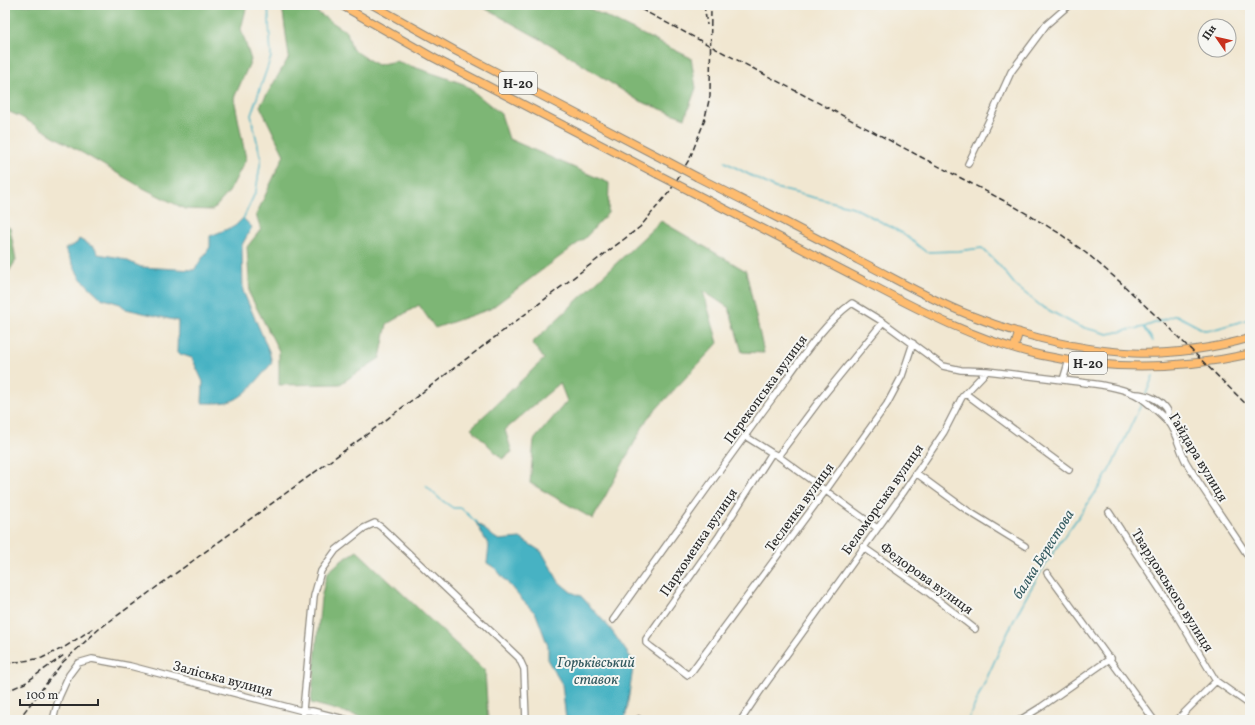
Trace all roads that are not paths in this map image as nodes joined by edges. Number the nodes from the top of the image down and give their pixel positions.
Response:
1 (341, 5) edge
2 (373, 5) edge
3 (1069, 5) edge
4 (968, 164) dead end
5 (883, 322) junction
6 (1019, 332) junction
7 (1250, 338) edge
8 (913, 343) junction
9 (1014, 348) junction
10 (1250, 354) edge
11 (1069, 360) junction
12 (986, 371) junction
13 (1063, 380) junction
14 (966, 394) junction
15 (1135, 394) junction
16 (1167, 421) junction
17 (745, 436) junction
18 (772, 453) junction
19 (778, 456) junction
20 (1069, 470) dead end
21 (916, 473) junction
22 (826, 490) junction
23 (1109, 512) dead end
24 (877, 528) junction
25 (1025, 546) dead end
26 (863, 547) junction
27 (1250, 559) edge
28 (1047, 573) dead end
29 (613, 620) dead end
30 (975, 629) dead end
31 (1111, 658) junction
32 (688, 675) joint
33 (1216, 681) junction
34 (1250, 705) edge
35 (303, 711) junction
36 (53, 720) edge
37 (302, 720) edge
38 (348, 720) edge
39 (526, 720) edge
40 (741, 720) edge
41 (1020, 720) edge
42 (1154, 720) edge
43 (1177, 720) edge

1 - 9 main road, Н-20, bridge
2 - 6 main road, Н-20, bridge
3 - 4 street
5 - 8 street, Перекопська вулиця
5 - 17 street, Перекопська вулиця
5 - 19 street
6 - 7 main road, Н-20
6 - 9 main road
8 - 12 street, Перекопська вулиця
8 - 22 street, Тесленка вулиця
9 - 11 main road, Н-20
10 - 11 main road, Н-20
11 - 13 street
12 - 13 street
12 - 14 street, Беломорська вулиця
13 - 15 street, Гайдара вулиця
14 - 20 street
14 - 21 street, Беломорська вулиця
15 - 16 street, Гайдара вулиця
15 - 16 street
16 - 27 street, Гайдара вулиця
17 - 18 street
17 - 29 street, Перекопська вулиця
18 - 19 street
18 - 32 street, Пархоменка вулиця
19 - 22 street
21 - 24 street, Беломорська вулиця
21 - 25 street
22 - 24 street
22 - 32 street, Тесленка вулиця
23 - 33 street, Твардовського вулиця
24 - 26 street, Беломорська вулиця
26 - 30 street, Федорова вулиця
26 - 40 street, Беломорська вулиця
28 - 31 street
31 - 41 street
31 - 42 street
33 - 34 street
33 - 43 street
35 - 36 street, Заліська вулиця
35 - 37 street
35 - 38 street, Заліська вулиця
35 - 39 street

